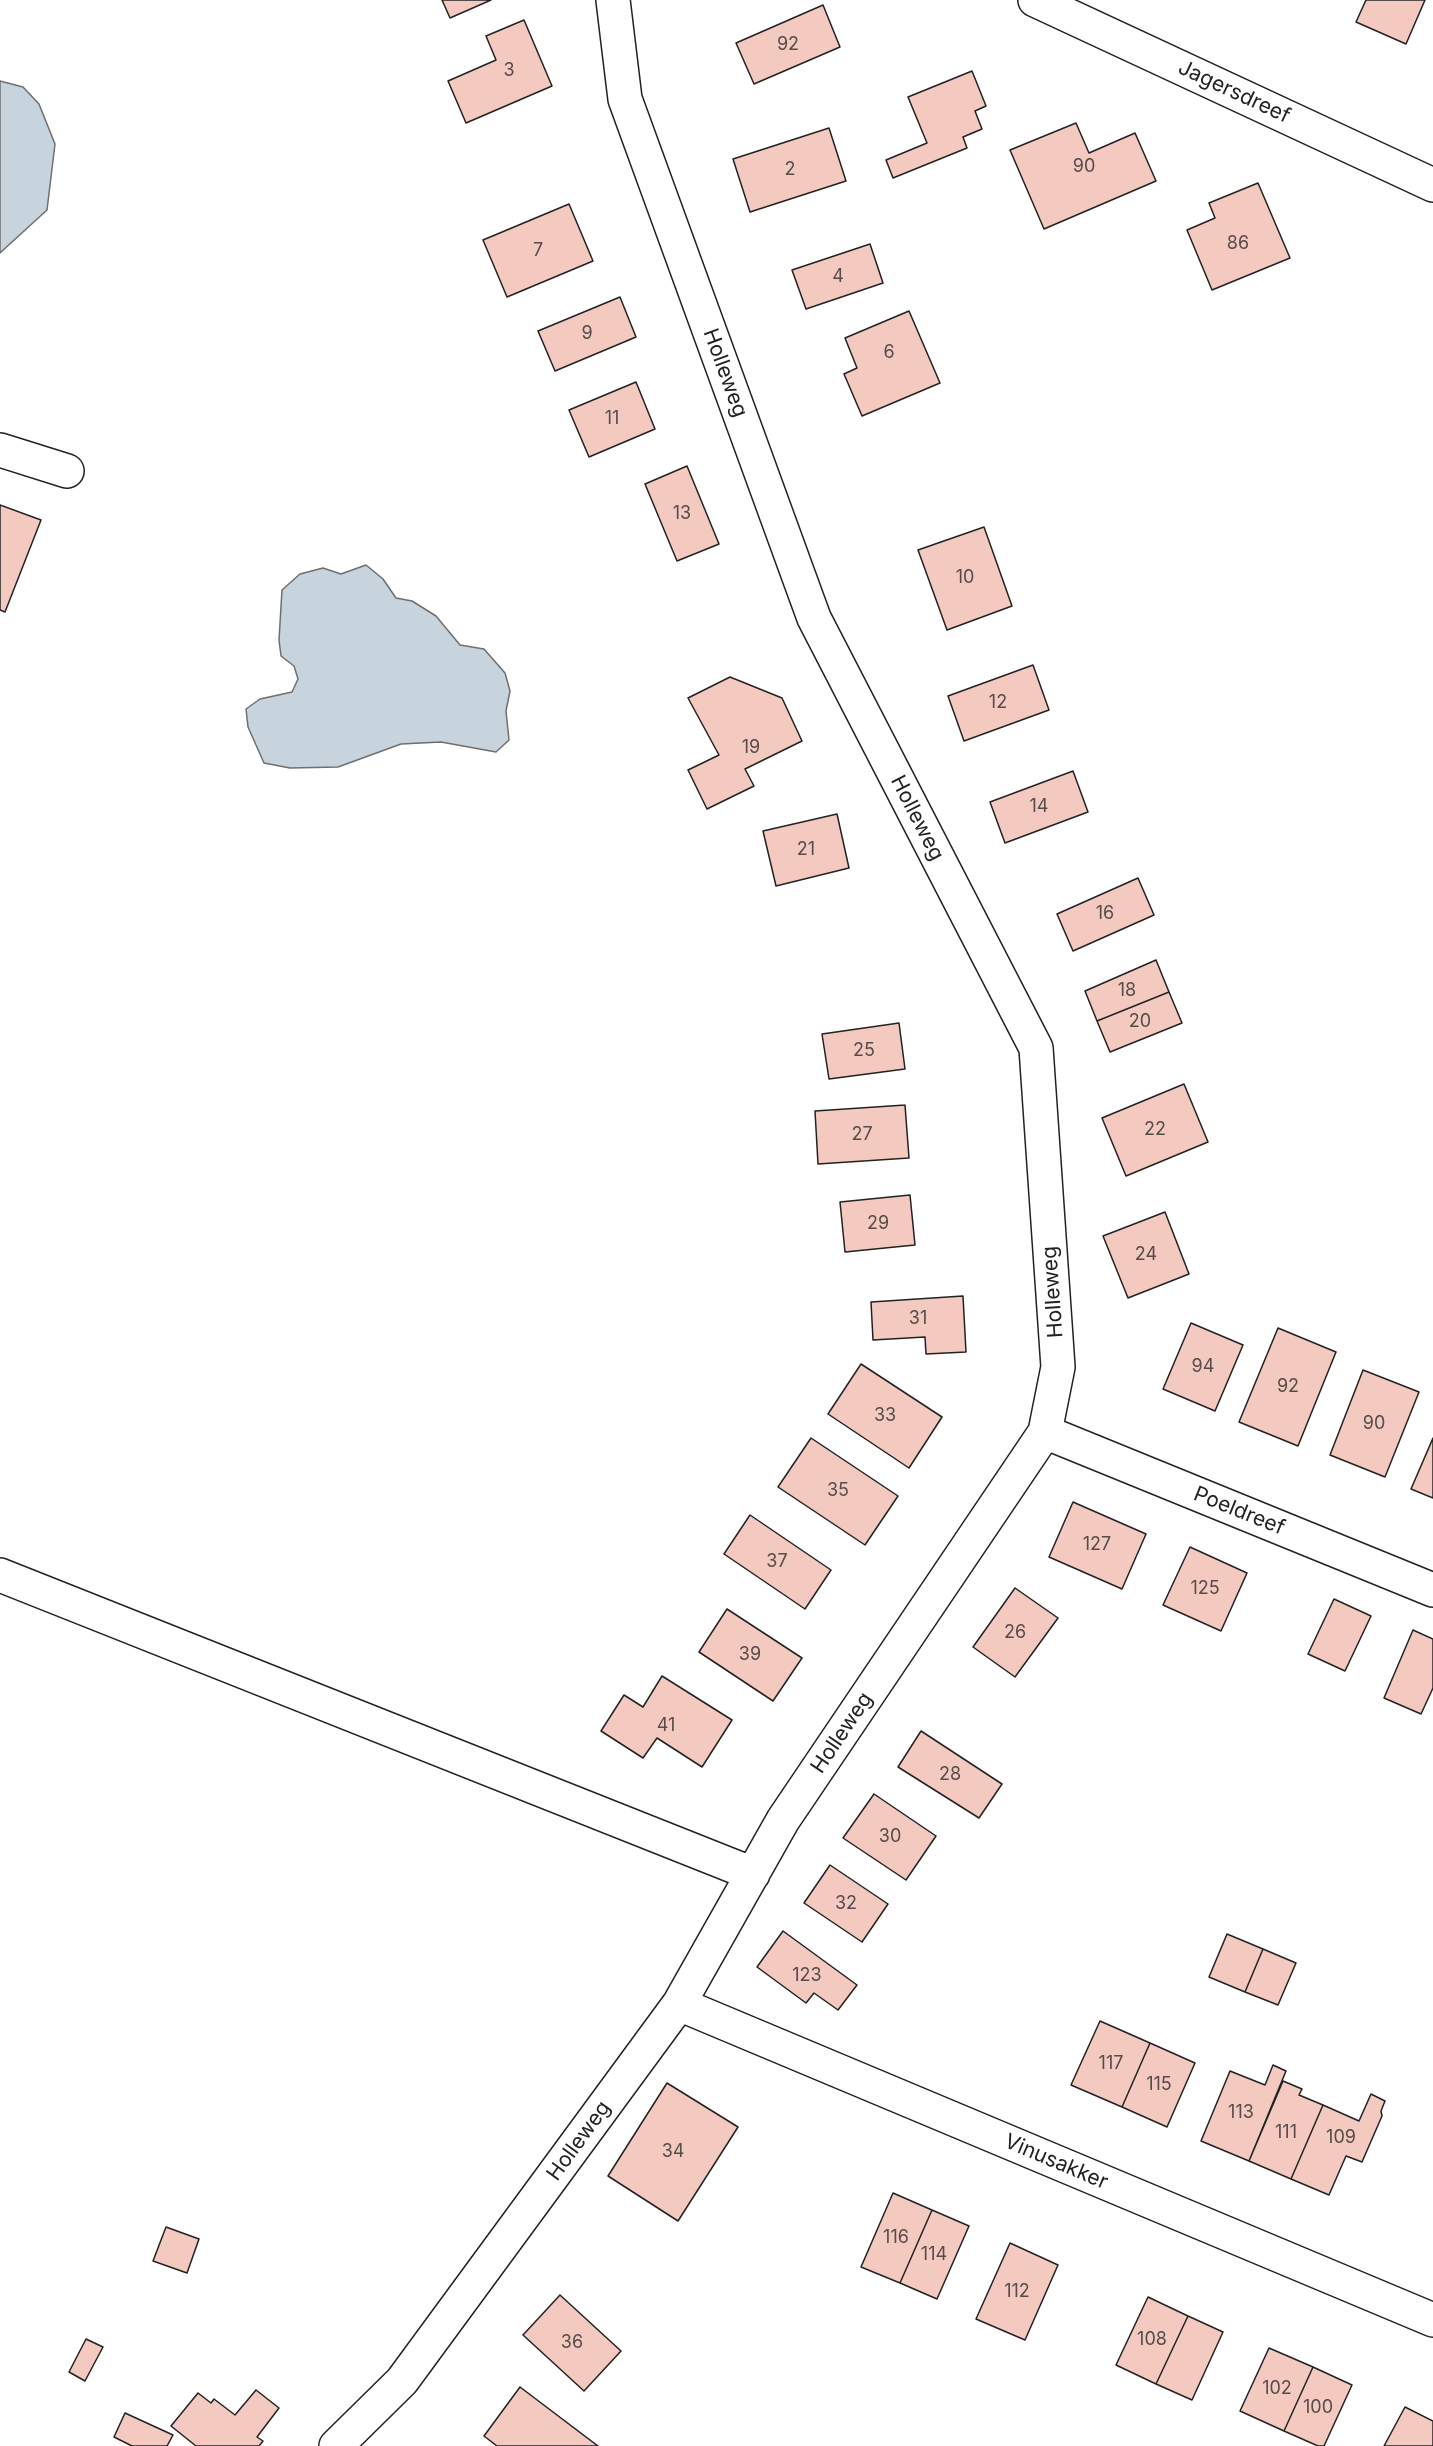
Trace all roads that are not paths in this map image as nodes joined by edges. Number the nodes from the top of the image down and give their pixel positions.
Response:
1 (613, 0) edge
2 (1035, 0) edge
3 (1433, 185) edge
4 (0, 450) edge
5 (67, 471) dead end
6 (1045, 1432) junction
7 (0, 1575) edge
8 (1433, 1590) edge
9 (753, 1874) junction
10 (680, 2004) junction
11 (1433, 2320) edge
12 (336, 2446) edge

1 - 6 street, Holleweg
2 - 3 street, Jagersdreef
4 - 5 street
6 - 8 street, Poeldreef
6 - 9 street, Holleweg
7 - 9 street
9 - 10 street, Holleweg
10 - 11 street, Vinusakker
10 - 12 street, Holleweg

